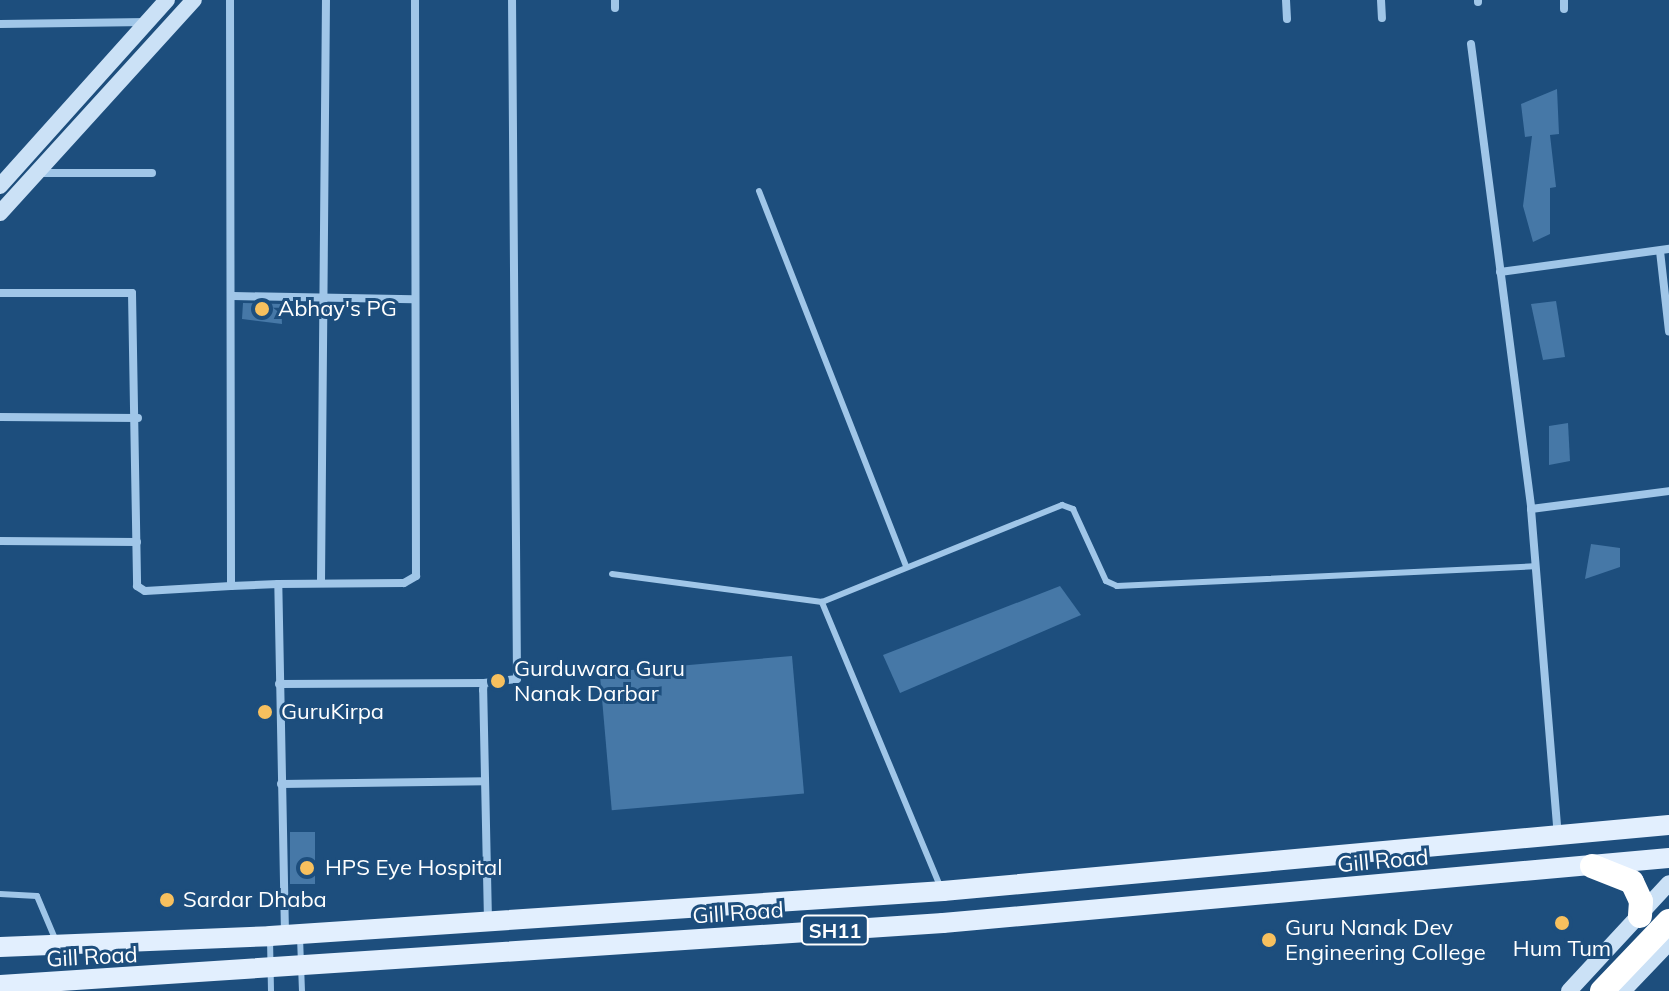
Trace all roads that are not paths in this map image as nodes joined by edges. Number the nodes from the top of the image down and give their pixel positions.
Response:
1 (167, 0) edge
2 (194, 0) edge
3 (230, 0) edge
4 (326, 0) edge
5 (415, 0) edge
6 (512, 0) edge
7 (1286, 0) edge
8 (1381, 0) edge
9 (1382, 18) dead end
10 (1287, 19) dead end
11 (148, 22) junction
12 (0, 24) edge
13 (1471, 44) dead end
14 (39, 173) junction
15 (152, 173) dead end
16 (0, 186) edge
17 (759, 191) dead end
18 (0, 213) edge
19 (1664, 250) edge
20 (1500, 272) junction
21 (0, 293) edge
22 (233, 296) junction
23 (328, 297) junction
24 (413, 299) junction
25 (1669, 331) edge
26 (0, 417) edge
27 (138, 418) junction
28 (1669, 491) edge
29 (1531, 509) junction
30 (0, 541) edge
31 (137, 542) junction
32 (906, 566) junction
33 (1534, 566) junction
34 (612, 574) dead end
35 (321, 582) junction
36 (278, 584) junction
37 (231, 586) junction
38 (822, 602) junction
39 (484, 683) junction
40 (279, 684) junction
41 (485, 781) junction
42 (281, 784) junction
43 (1669, 825) edge
44 (1559, 836) junction
45 (1669, 858) edge
46 (1592, 866) junction
47 (1669, 883) edge
48 (943, 891) junction
49 (0, 894) edge
50 (1640, 916) junction
51 (488, 921) junction
52 (1669, 921) edge
53 (285, 935) junction
54 (1669, 943) edge
55 (58, 944) junction
56 (0, 947) edge
57 (302, 969) junction
58 (271, 981) edge
59 (0, 985) edge
60 (302, 991) edge
61 (1569, 991) edge
62 (1602, 991) edge
63 (1623, 991) edge

1 - 11 street
2 - 14 street
3 - 22 street
4 - 23 street
5 - 24 street
6 - 39 street
7 - 10 street
8 - 9 street
11 - 12 street
11 - 16 street
13 - 20 street
14 - 15 street
14 - 18 street
17 - 32 lane
19 - 20 street
19 - 25 street
20 - 29 street
21 - 27 street
22 - 23 street
22 - 37 street
23 - 24 street
23 - 35 street
24 - 35 street
26 - 27 street
27 - 31 street
28 - 29 street
29 - 33 street
30 - 31 street
31 - 37 street
32 - 33 lane
32 - 38 lane
33 - 44 street
34 - 38 lane
35 - 36 street
36 - 37 street
36 - 40 street
38 - 48 lane
39 - 40 street
39 - 41 street
40 - 42 street
41 - 42 street
41 - 51 street
42 - 53 street
43 - 44 main road, Gill Road / SH11
44 - 48 main road, Gill Road / SH11
45 - 46 main road, Gill Road / SH11
46 - 50 highway
46 - 57 main road, Gill Road / SH11
47 - 50 street
48 - 51 main road, Gill Road / SH11
49 - 55 lane
50 - 61 street
51 - 53 main road, Gill Road / SH11
52 - 62 highway
53 - 55 main road, Gill Road / SH11
53 - 57 lane
53 - 58 lane
54 - 63 street
55 - 56 main road, Gill Road / SH11
57 - 58 main road, Gill Road / SH11
57 - 60 lane
58 - 59 main road, Gill Road / SH11

